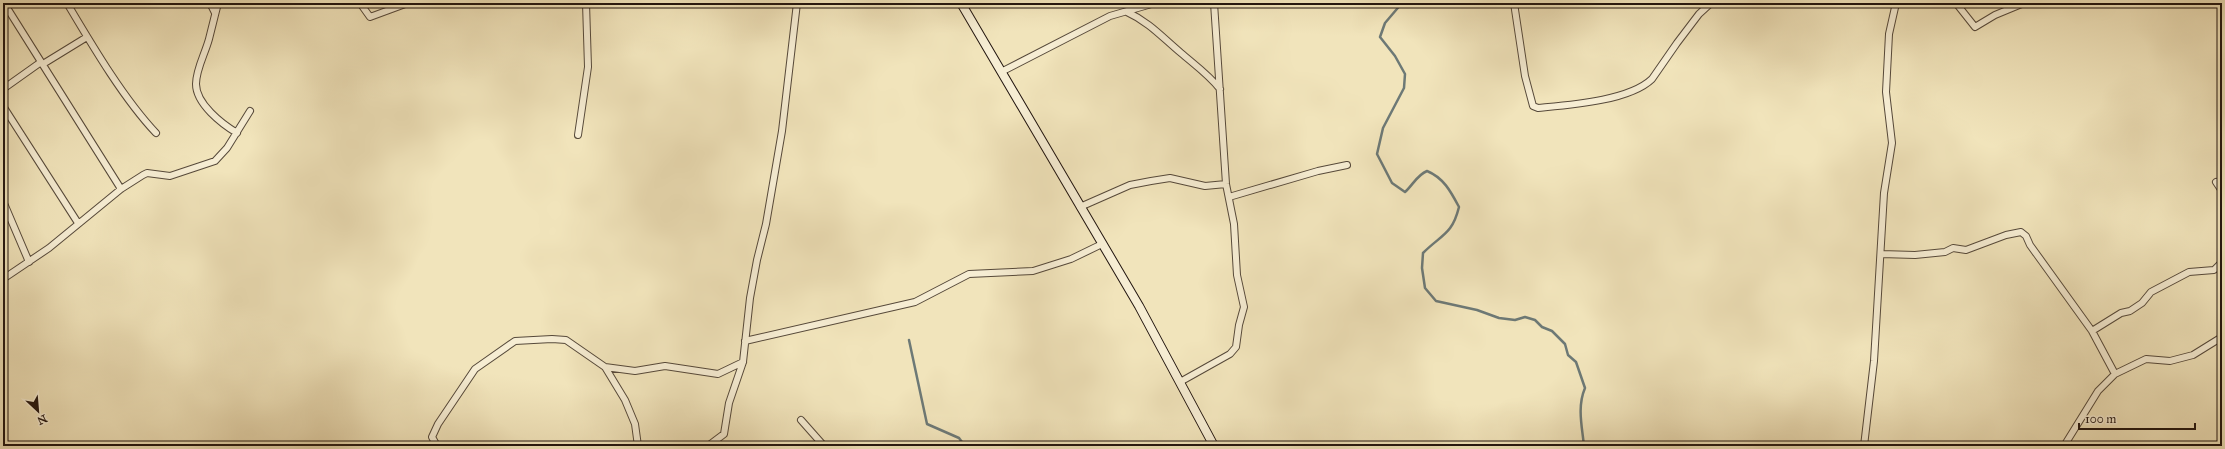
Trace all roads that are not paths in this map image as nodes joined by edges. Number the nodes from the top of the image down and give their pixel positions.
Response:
1 (4, 3) edge
2 (67, 3) edge
3 (210, 3) edge
4 (218, 3) edge
5 (360, 3) edge
6 (408, 3) edge
7 (586, 3) edge
8 (797, 3) edge
9 (961, 3) edge
10 (1155, 3) edge
11 (1214, 3) edge
12 (1514, 3) edge
13 (1711, 3) edge
14 (1896, 3) edge
15 (1956, 3) edge
16 (2024, 3) edge
17 (1704, 6) edge
18 (1127, 12) junction
19 (215, 13) junction
20 (87, 37) junction
21 (42, 63) junction
22 (1001, 72) junction
23 (3, 89) edge
24 (1220, 89) junction
25 (3, 106) edge
26 (250, 111) dead end
27 (156, 133) dead end
28 (237, 133) junction
29 (578, 136) dead end
30 (1347, 165) dead end
31 (2216, 182) dead end
32 (1226, 184) junction
33 (121, 189) junction
34 (2222, 191) edge
35 (1229, 197) junction
36 (3, 201) edge
37 (1080, 207) junction
38 (78, 223) junction
39 (1102, 244) junction
40 (1881, 254) junction
41 (29, 262) junction
42 (2222, 262) edge
43 (3, 279) edge
44 (2092, 331) junction
45 (2222, 337) edge
46 (745, 341) junction
47 (743, 362) junction
48 (605, 367) junction
49 (2115, 374) junction
50 (1180, 382) junction
51 (801, 420) dead end
52 (432, 437) junction
53 (430, 446) edge
54 (437, 446) edge
55 (638, 446) edge
56 (708, 446) edge
57 (824, 446) edge
58 (1214, 446) edge
59 (1864, 446) edge
60 (2064, 446) edge

1 - 21 street
2 - 20 street
3 - 19 street
4 - 19 street
5 - 6 street
7 - 29 street
8 - 46 street
9 - 22 main road
10 - 18 street
11 - 24 street
12 - 17 street
13 - 17 street
14 - 40 street
15 - 16 street
18 - 22 street
18 - 24 street
19 - 28 street
20 - 21 street
20 - 27 street
21 - 23 street
21 - 33 street
22 - 37 main road
24 - 32 street
25 - 38 street
26 - 28 street
28 - 33 street
30 - 35 street
31 - 34 street
32 - 35 street
32 - 37 street
33 - 38 street
35 - 50 street
36 - 41 street
37 - 39 main road
38 - 41 street
39 - 46 street
39 - 50 main road
40 - 44 street
40 - 59 street
41 - 43 street
42 - 44 street
44 - 49 street
45 - 49 street
46 - 47 street
47 - 48 street
47 - 56 street
48 - 52 street
48 - 55 street
49 - 60 street
50 - 58 main road
51 - 57 street
52 - 53 street
52 - 54 street

